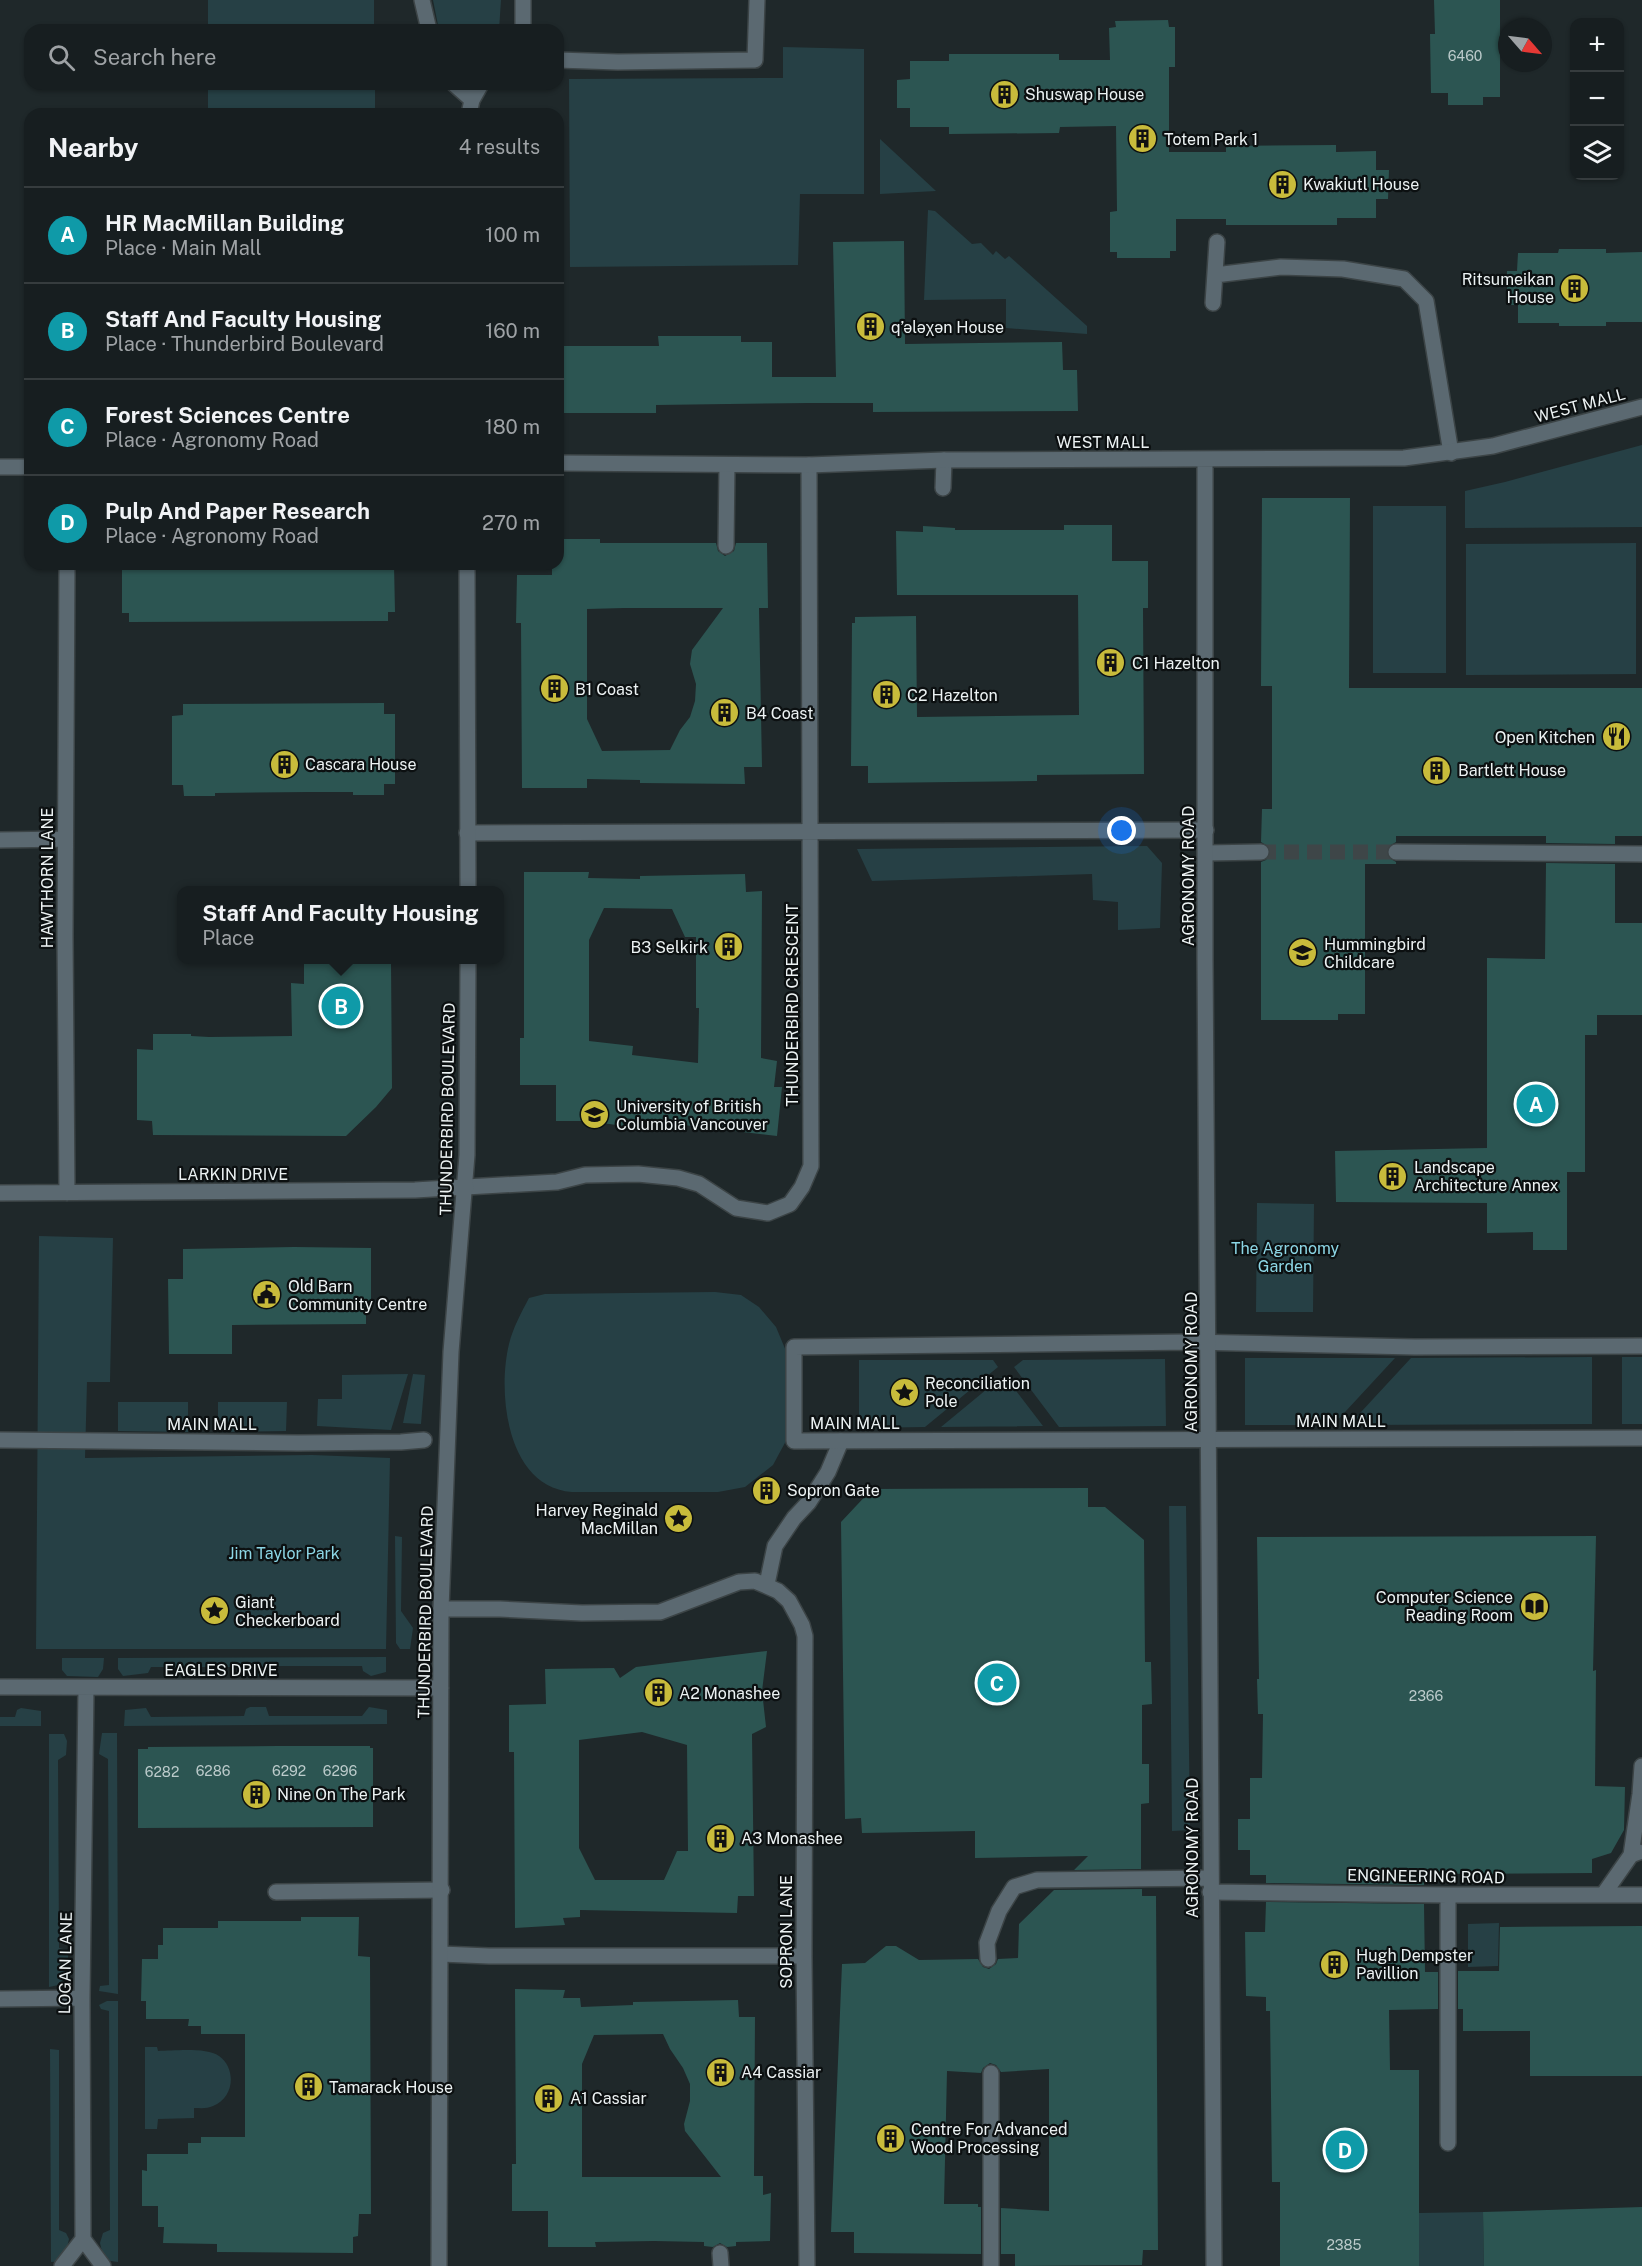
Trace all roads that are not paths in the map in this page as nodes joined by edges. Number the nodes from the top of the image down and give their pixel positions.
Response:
1 (422, 0) edge
2 (523, 0) edge
3 (757, 0) edge
4 (428, 24) edge
5 (523, 24) edge
6 (564, 60) edge
7 (458, 90) edge
8 (478, 90) edge
9 (470, 107) edge
10 (1217, 242) dead end
11 (1215, 275) junction
12 (1213, 303) dead end
13 (1642, 407) edge
14 (1451, 453) junction
15 (1206, 459) junction
16 (944, 460) junction
17 (564, 463) edge
18 (727, 465) junction
19 (809, 465) junction
20 (0, 467) edge
21 (24, 467) edge
22 (943, 488) dead end
23 (726, 546) dead end
24 (67, 570) edge
25 (467, 570) edge
26 (1206, 830) junction
27 (810, 831) junction
28 (467, 833) junction
29 (65, 839) junction
30 (0, 840) edge
31 (1206, 852) junction
32 (1261, 852) tunnel mouth
33 (1396, 852) tunnel mouth
34 (1642, 854) edge
35 (468, 886) edge
36 (468, 964) edge
37 (465, 1187) junction
38 (0, 1193) edge
39 (67, 1193) junction
40 (1208, 1343) junction
41 (1642, 1346) edge
42 (1642, 1438) edge
43 (0, 1440) edge
44 (424, 1440) dead end
45 (1209, 1440) junction
46 (841, 1441) junction
47 (767, 1584) junction
48 (441, 1609) junction
49 (0, 1688) edge
50 (86, 1688) junction
51 (441, 1688) junction
52 (1642, 1766) edge
53 (1637, 1853) edge
54 (1210, 1885) junction
55 (442, 1890) junction
56 (276, 1892) dead end
57 (1448, 1895) junction
58 (1603, 1895) junction
59 (1642, 1895) edge
60 (441, 1954) junction
61 (804, 1956) junction
62 (988, 1959) dead end
63 (82, 1998) junction
64 (0, 1999) edge
65 (991, 2073) dead end
66 (1448, 2144) dead end
67 (83, 2239) junction
68 (62, 2266) edge
69 (103, 2266) edge
70 (439, 2266) edge
71 (807, 2266) edge
72 (991, 2266) edge
73 (1214, 2266) edge

1 - 4 street
2 - 5 street
3 - 6 street
7 - 9 street
8 - 9 street
10 - 11 street
11 - 12 street
11 - 14 street
13 - 14 street, WEST MALL
14 - 15 street, WEST MALL
15 - 16 street, WEST MALL
15 - 26 street, AGRONOMY ROAD
16 - 19 street, WEST MALL
16 - 22 street
17 - 18 street, WEST MALL
18 - 19 street, WEST MALL
18 - 23 street
19 - 27 street, THUNDERBIRD CRESCENT
20 - 21 street
24 - 29 street, HAWTHORN LANE
25 - 28 street
26 - 27 street
26 - 31 street, AGRONOMY ROAD
27 - 28 street
27 - 37 street, THUNDERBIRD CRESCENT
28 - 35 street
29 - 30 street
29 - 39 street, HAWTHORN LANE
31 - 32 street
31 - 40 street, AGRONOMY ROAD
33 - 34 street
36 - 37 street, THUNDERBIRD BOULEVARD
37 - 39 street, LARKIN DRIVE
37 - 48 street, THUNDERBIRD BOULEVARD
38 - 39 street, LARKIN DRIVE
40 - 41 street, MAIN MALL
40 - 45 street, AGRONOMY ROAD
40 - 46 street, MAIN MALL
42 - 45 street, MAIN MALL
43 - 44 street, MAIN MALL
45 - 46 street, MAIN MALL
45 - 54 street, AGRONOMY ROAD
46 - 47 street
47 - 48 street
47 - 61 street, SOPRON LANE
48 - 51 street, THUNDERBIRD BOULEVARD
49 - 50 street, EAGLES DRIVE
50 - 51 street, EAGLES DRIVE
50 - 63 street, LOGAN LANE
51 - 55 street, THUNDERBIRD BOULEVARD
52 - 53 street
53 - 58 street
54 - 57 street, ENGINEERING ROAD
54 - 62 street, ENGINEERING ROAD
54 - 73 street, AGRONOMY ROAD
55 - 56 street
55 - 60 street, THUNDERBIRD BOULEVARD
57 - 58 street, ENGINEERING ROAD
57 - 66 street
58 - 59 street, ENGINEERING ROAD
60 - 61 street
60 - 70 street, THUNDERBIRD BOULEVARD
61 - 71 street, SOPRON LANE
63 - 64 street
63 - 67 street, LOGAN LANE
65 - 72 street
67 - 68 street
67 - 69 street

